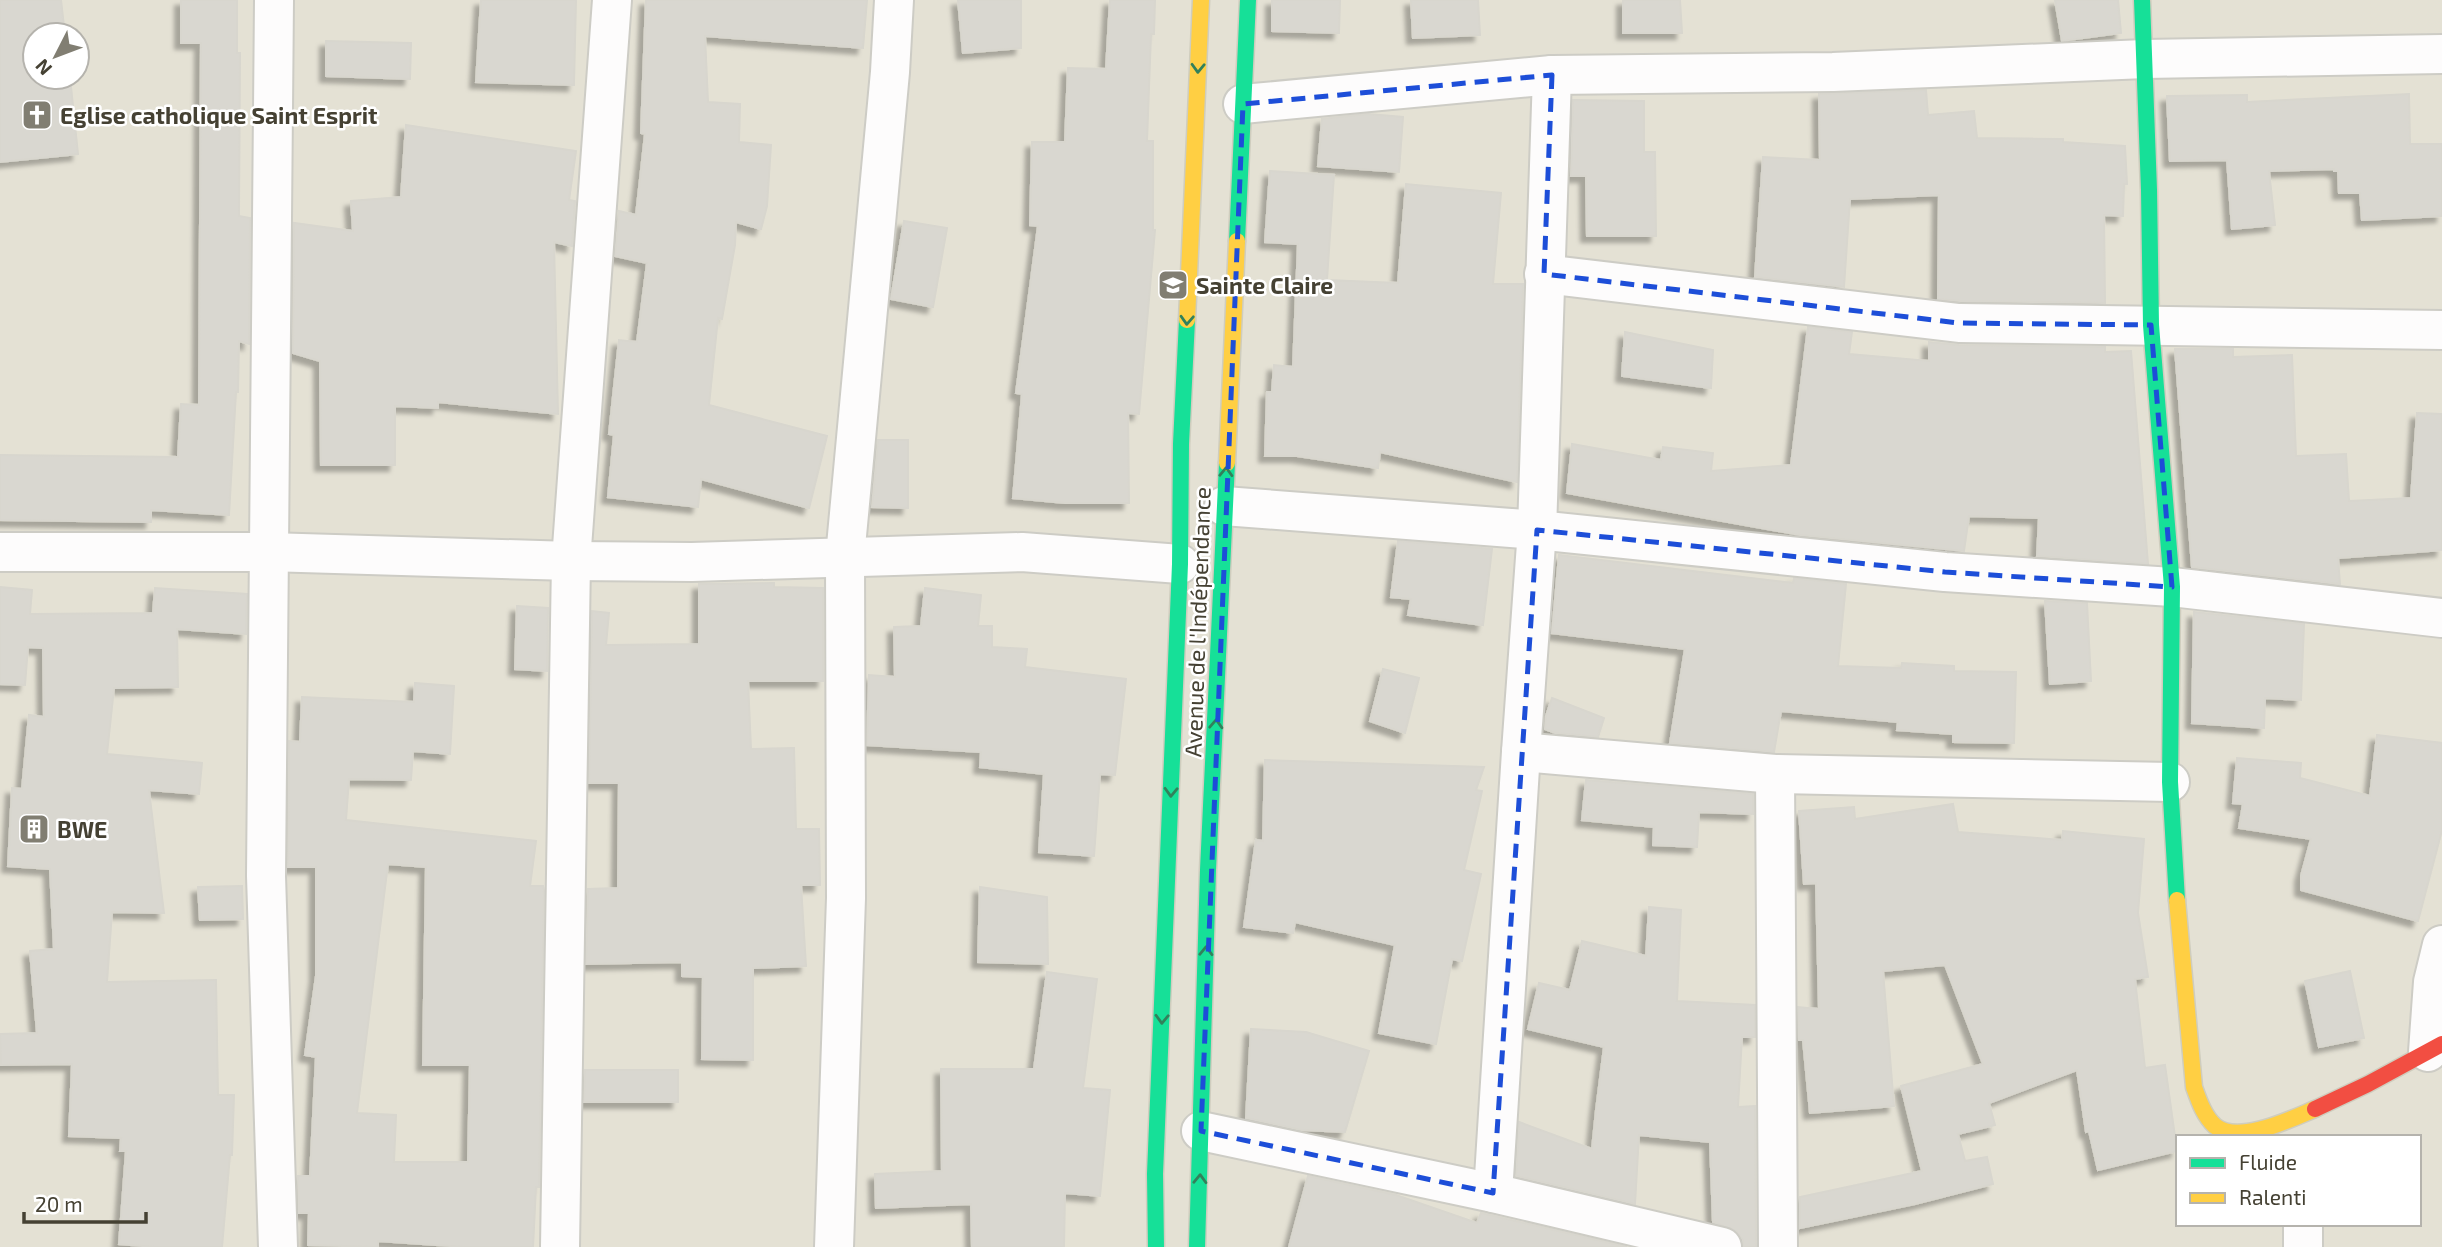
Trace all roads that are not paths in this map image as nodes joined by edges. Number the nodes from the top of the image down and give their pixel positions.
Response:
1 (274, 0) edge
2 (612, 0) edge
3 (894, 0) edge
4 (1201, 0) edge
5 (1248, 0) edge
6 (2142, 0) edge
7 (2442, 54) edge
8 (2145, 59) junction
9 (1552, 75) junction
10 (1243, 104) junction
11 (1544, 274) junction
12 (2151, 325) junction
13 (2442, 330) edge
14 (1224, 506) junction
15 (1537, 530) junction
16 (0, 552) edge
17 (268, 552) junction
18 (845, 557) junction
19 (570, 561) junction
20 (1180, 564) junction
21 (2172, 587) junction
22 (2442, 618) edge
23 (1521, 752) junction
24 (1775, 774) junction
25 (2170, 782) junction
26 (2442, 945) edge
27 (2435, 1048) edge
28 (2293, 1128) edge
29 (1201, 1131) junction
30 (1493, 1194) junction
31 (2304, 1226) edge
32 (278, 1247) edge
33 (560, 1247) edge
34 (834, 1247) edge
35 (1156, 1247) edge
36 (1197, 1247) edge
37 (1722, 1247) edge
38 (1778, 1247) edge
39 (2303, 1247) edge

1 - 17 street
2 - 19 street
3 - 18 street
4 -> 20 street, Avenue de l'Indépendance
5 - 10 street, Avenue de l'Indépendance
6 - 8 street
7 - 8 street
8 - 9 street
8 - 12 street
9 - 10 street
9 - 11 street
14 -> 10 street, Avenue de l'Indépendance
11 - 12 street
11 - 15 street
12 - 13 street
12 - 21 street
14 - 15 street
29 -> 14 street, Avenue de l'Indépendance
15 - 21 street
15 - 23 street
16 - 17 street
17 - 19 street
17 - 32 street
18 - 19 street
18 - 20 street
18 - 34 street
19 - 33 street
20 -> 35 street, Avenue de l'Indépendance
21 - 22 street
21 - 25 street
23 - 24 street
23 - 30 street
24 - 25 street
24 - 38 street
25 - 28 street
26 - 27 street
27 - 28 street
29 - 30 street
36 -> 29 street, Avenue de l'Indépendance
30 - 37 street
31 - 39 street

